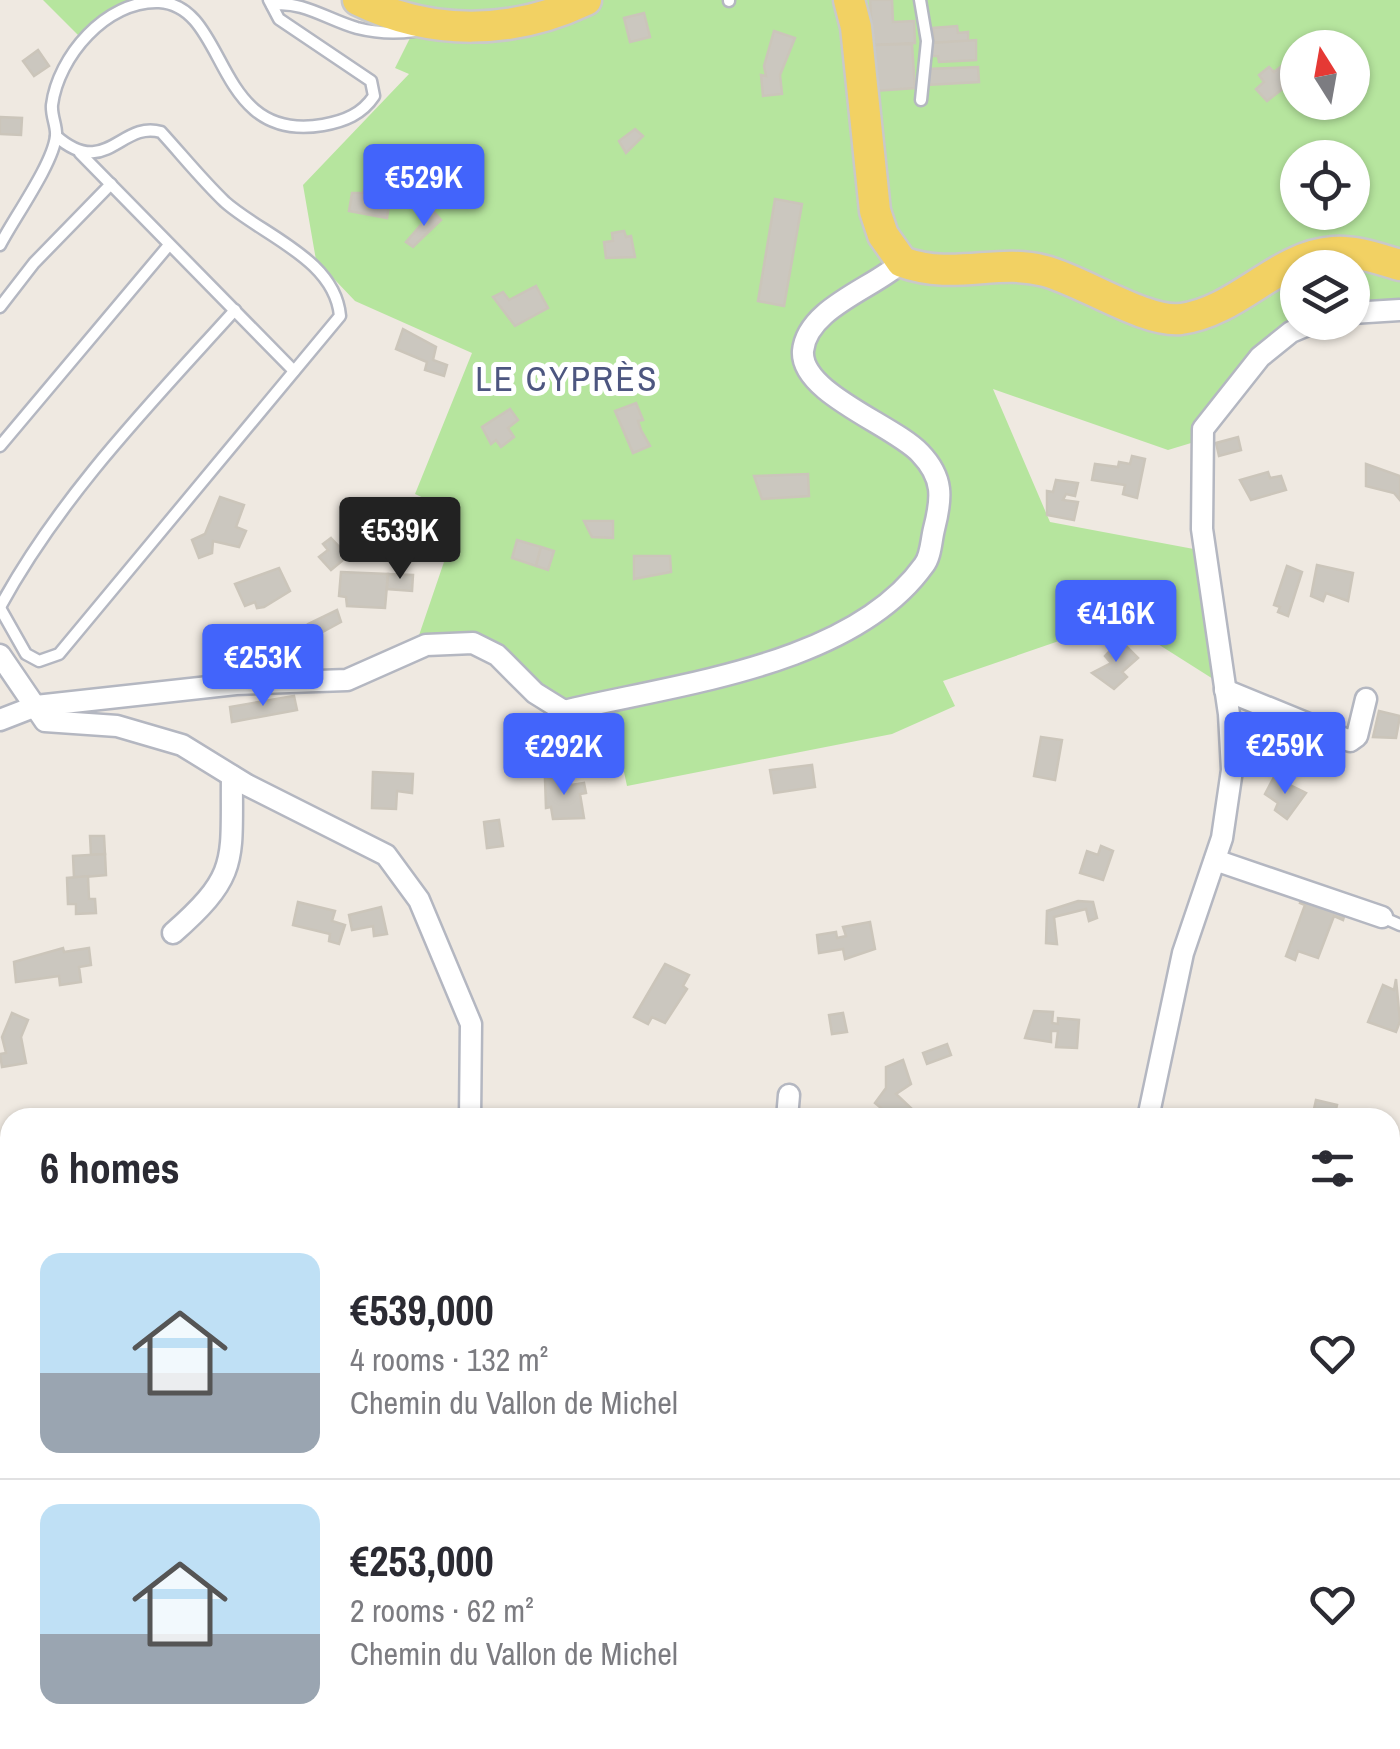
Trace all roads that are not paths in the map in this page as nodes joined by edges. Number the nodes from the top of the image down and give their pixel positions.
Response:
1 (358, 0) edge
2 (586, 0) edge
3 (848, 0) edge
4 (920, 0) edge
5 (270, 2) edge
6 (446, 28) junction
7 (921, 100) dead end
8 (56, 136) junction
9 (80, 152) junction
10 (112, 184) junction
11 (0, 245) edge
12 (169, 245) junction
13 (902, 262) junction
14 (1400, 265) edge
15 (0, 307) edge
16 (235, 310) junction
17 (1400, 310) edge
18 (1370, 311) edge
19 (1281, 340) edge
20 (294, 372) junction
21 (0, 446) edge
22 (0, 608) edge
23 (26, 654) junction
24 (0, 655) edge
25 (21, 681) junction
26 (1225, 690) junction
27 (1366, 699) dead end
28 (36, 706) junction
29 (0, 720) edge
30 (232, 776) junction
31 (1215, 860) junction
32 (1391, 921) edge
33 (173, 934) dead end
34 (789, 1095) dead end
35 (470, 1108) edge
36 (788, 1108) edge
37 (1150, 1108) edge

1 - 6 main road
2 - 6 main road
3 - 13 main road
4 - 7 lane
5 - 6 lane
5 - 8 lane
8 - 9 lane
8 - 11 lane
9 - 10 lane
9 - 20 lane
10 - 12 lane
10 - 15 lane
12 - 16 lane
12 - 21 lane
13 - 14 main road
13 - 28 street
16 - 20 lane
16 - 22 lane
17 - 18 street
19 - 26 street
20 - 23 lane
22 - 23 lane
23 - 25 street
24 - 25 street
25 - 28 street
26 - 27 street
26 - 31 street
28 - 29 street
28 - 30 street
30 - 33 street
30 - 35 street
31 - 32 street
31 - 37 street
34 - 36 street

